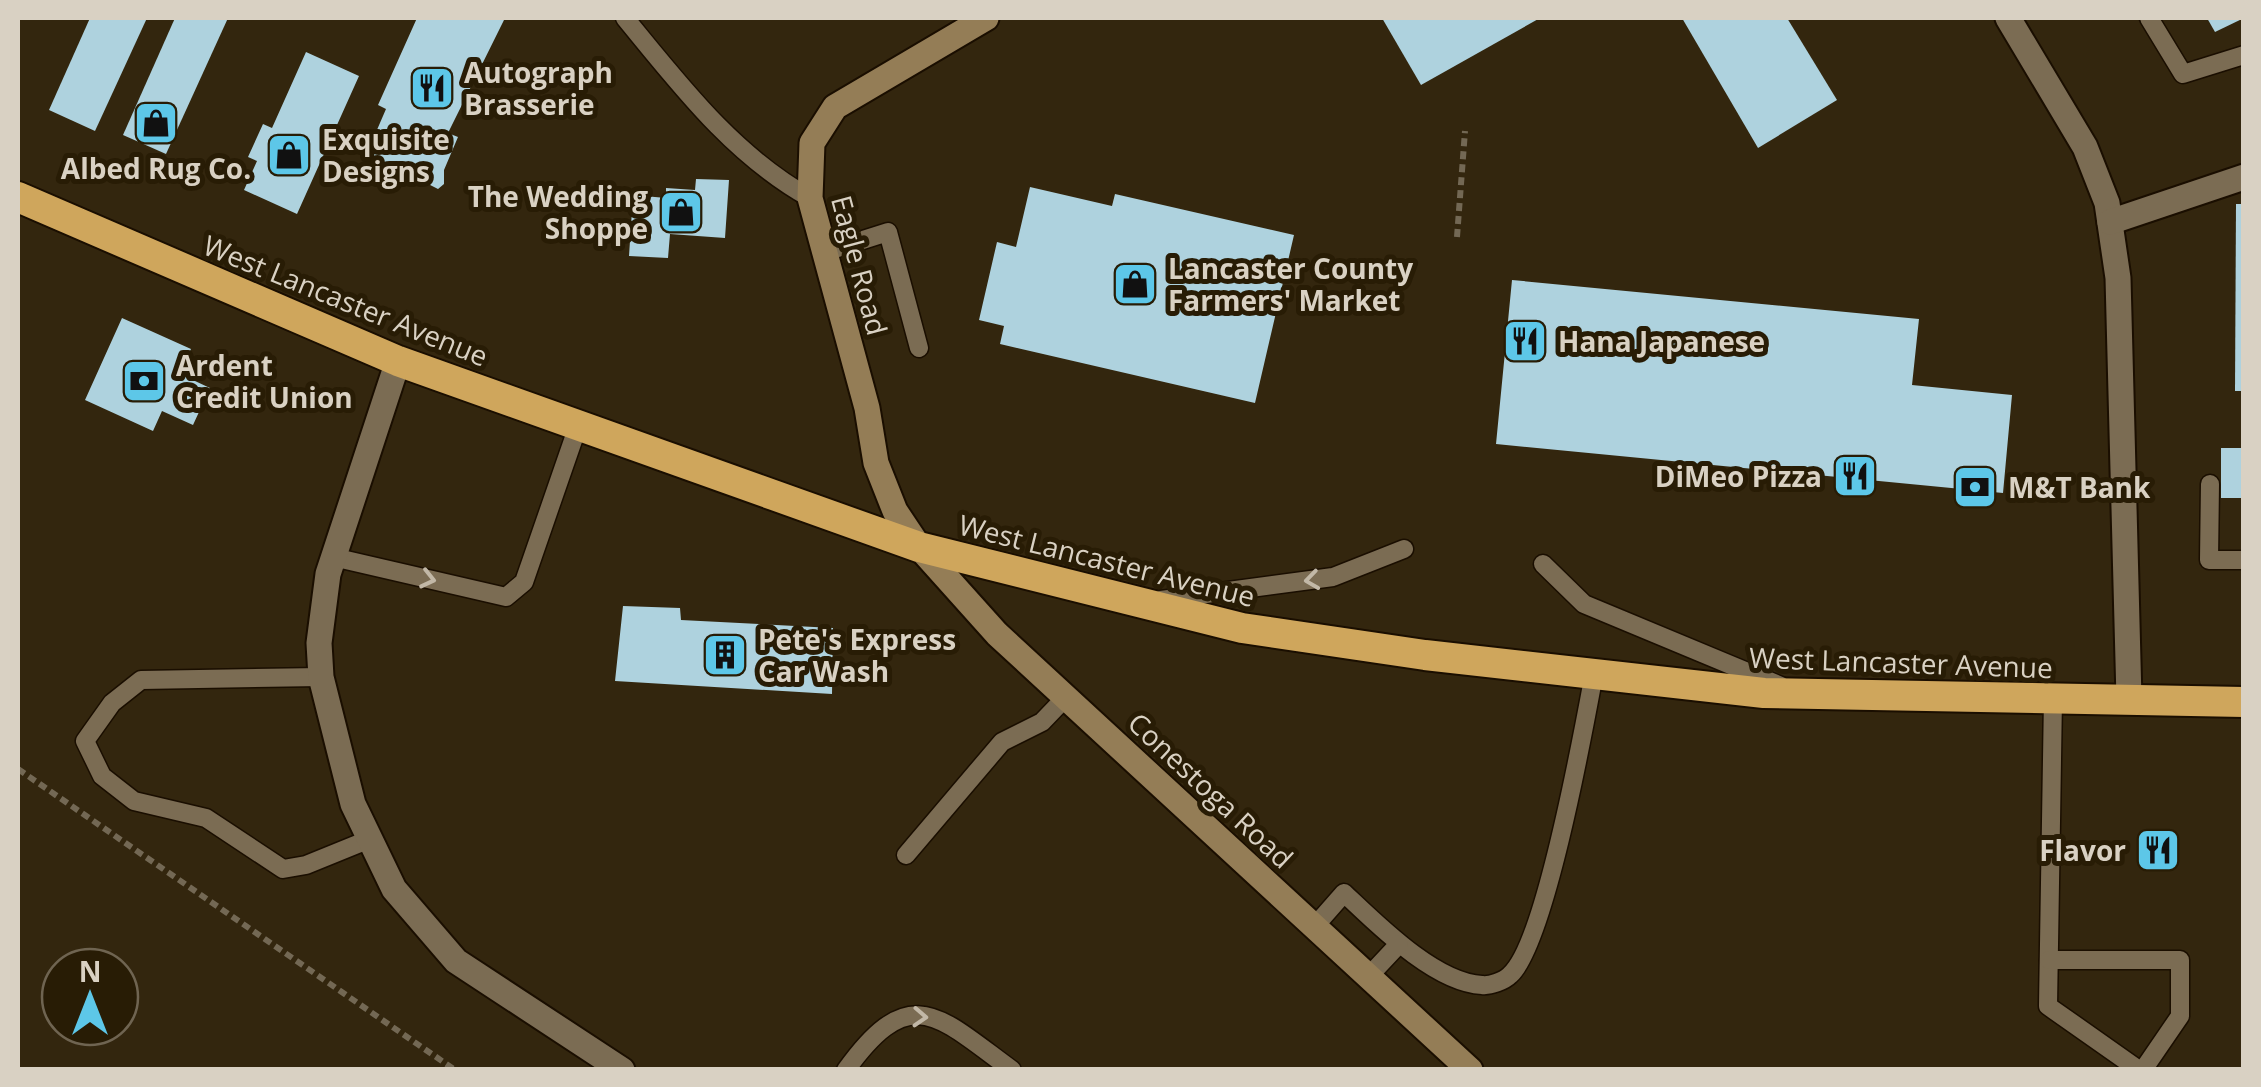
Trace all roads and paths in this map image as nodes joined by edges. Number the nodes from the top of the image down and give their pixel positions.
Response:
1 (624, 18) edge
2 (986, 18) edge
3 (2008, 18) edge
4 (2150, 18) edge
5 (2244, 55) edge
6 (1465, 131) dead end
7 (2244, 177) edge
8 (18, 196) edge
9 (810, 198) junction
10 (2110, 222) junction
11 (1457, 237) dead end
12 (825, 252) junction
13 (920, 348) dead end
14 (398, 361) junction
15 (578, 426) junction
16 (2210, 484) dead end
17 (920, 547) junction
18 (1404, 550) dead end
19 (333, 557) junction
20 (2244, 560) edge
21 (1542, 564) dead end
22 (1143, 603) junction
23 (1594, 674) junction
24 (321, 677) junction
25 (1800, 694) junction
26 (1066, 697) junction
27 (2053, 698) junction
28 (2129, 700) junction
29 (2244, 702) edge
30 (18, 769) edge
31 (370, 839) junction
32 (906, 855) dead end
33 (1315, 926) junction
34 (1399, 944) junction
35 (2049, 960) junction
36 (1369, 976) junction
37 (454, 1070) edge
38 (622, 1070) edge
39 (846, 1070) edge
40 (1012, 1070) edge
41 (1470, 1070) edge
42 (2141, 1070) edge

1 - 9 lane
2 - 9 main road, Eagle Road
3 - 10 street
4 - 5 lane
6 - 11 path
7 - 10 street
8 - 14 highway, West Lancaster Avenue
9 - 12 main road, Eagle Road
10 - 28 street
12 - 13 lane
12 - 17 main road, Eagle Road
14 - 15 highway, West Lancaster Avenue
14 - 19 street
15 - 17 highway, West Lancaster Avenue
19 -> 15 lane
16 - 20 lane
17 - 22 highway, West Lancaster Avenue
17 - 26 main road, Conestoga Road
18 -> 22 lane
19 - 24 street
21 - 25 lane
22 - 23 highway, West Lancaster Avenue
23 - 25 highway, West Lancaster Avenue
23 - 34 lane
24 - 31 street
24 - 31 lane
25 - 27 highway, West Lancaster Avenue
26 - 32 lane
26 - 33 main road, Conestoga Road
27 - 28 highway, West Lancaster Avenue
27 - 35 lane
28 - 29 highway, West Lancaster Avenue
30 - 37 path
31 - 38 street
33 - 34 lane
33 - 36 main road, Conestoga Road
34 - 36 lane
35 - 42 lane
35 - 42 lane
36 - 41 main road, Conestoga Road
39 -> 40 lane

